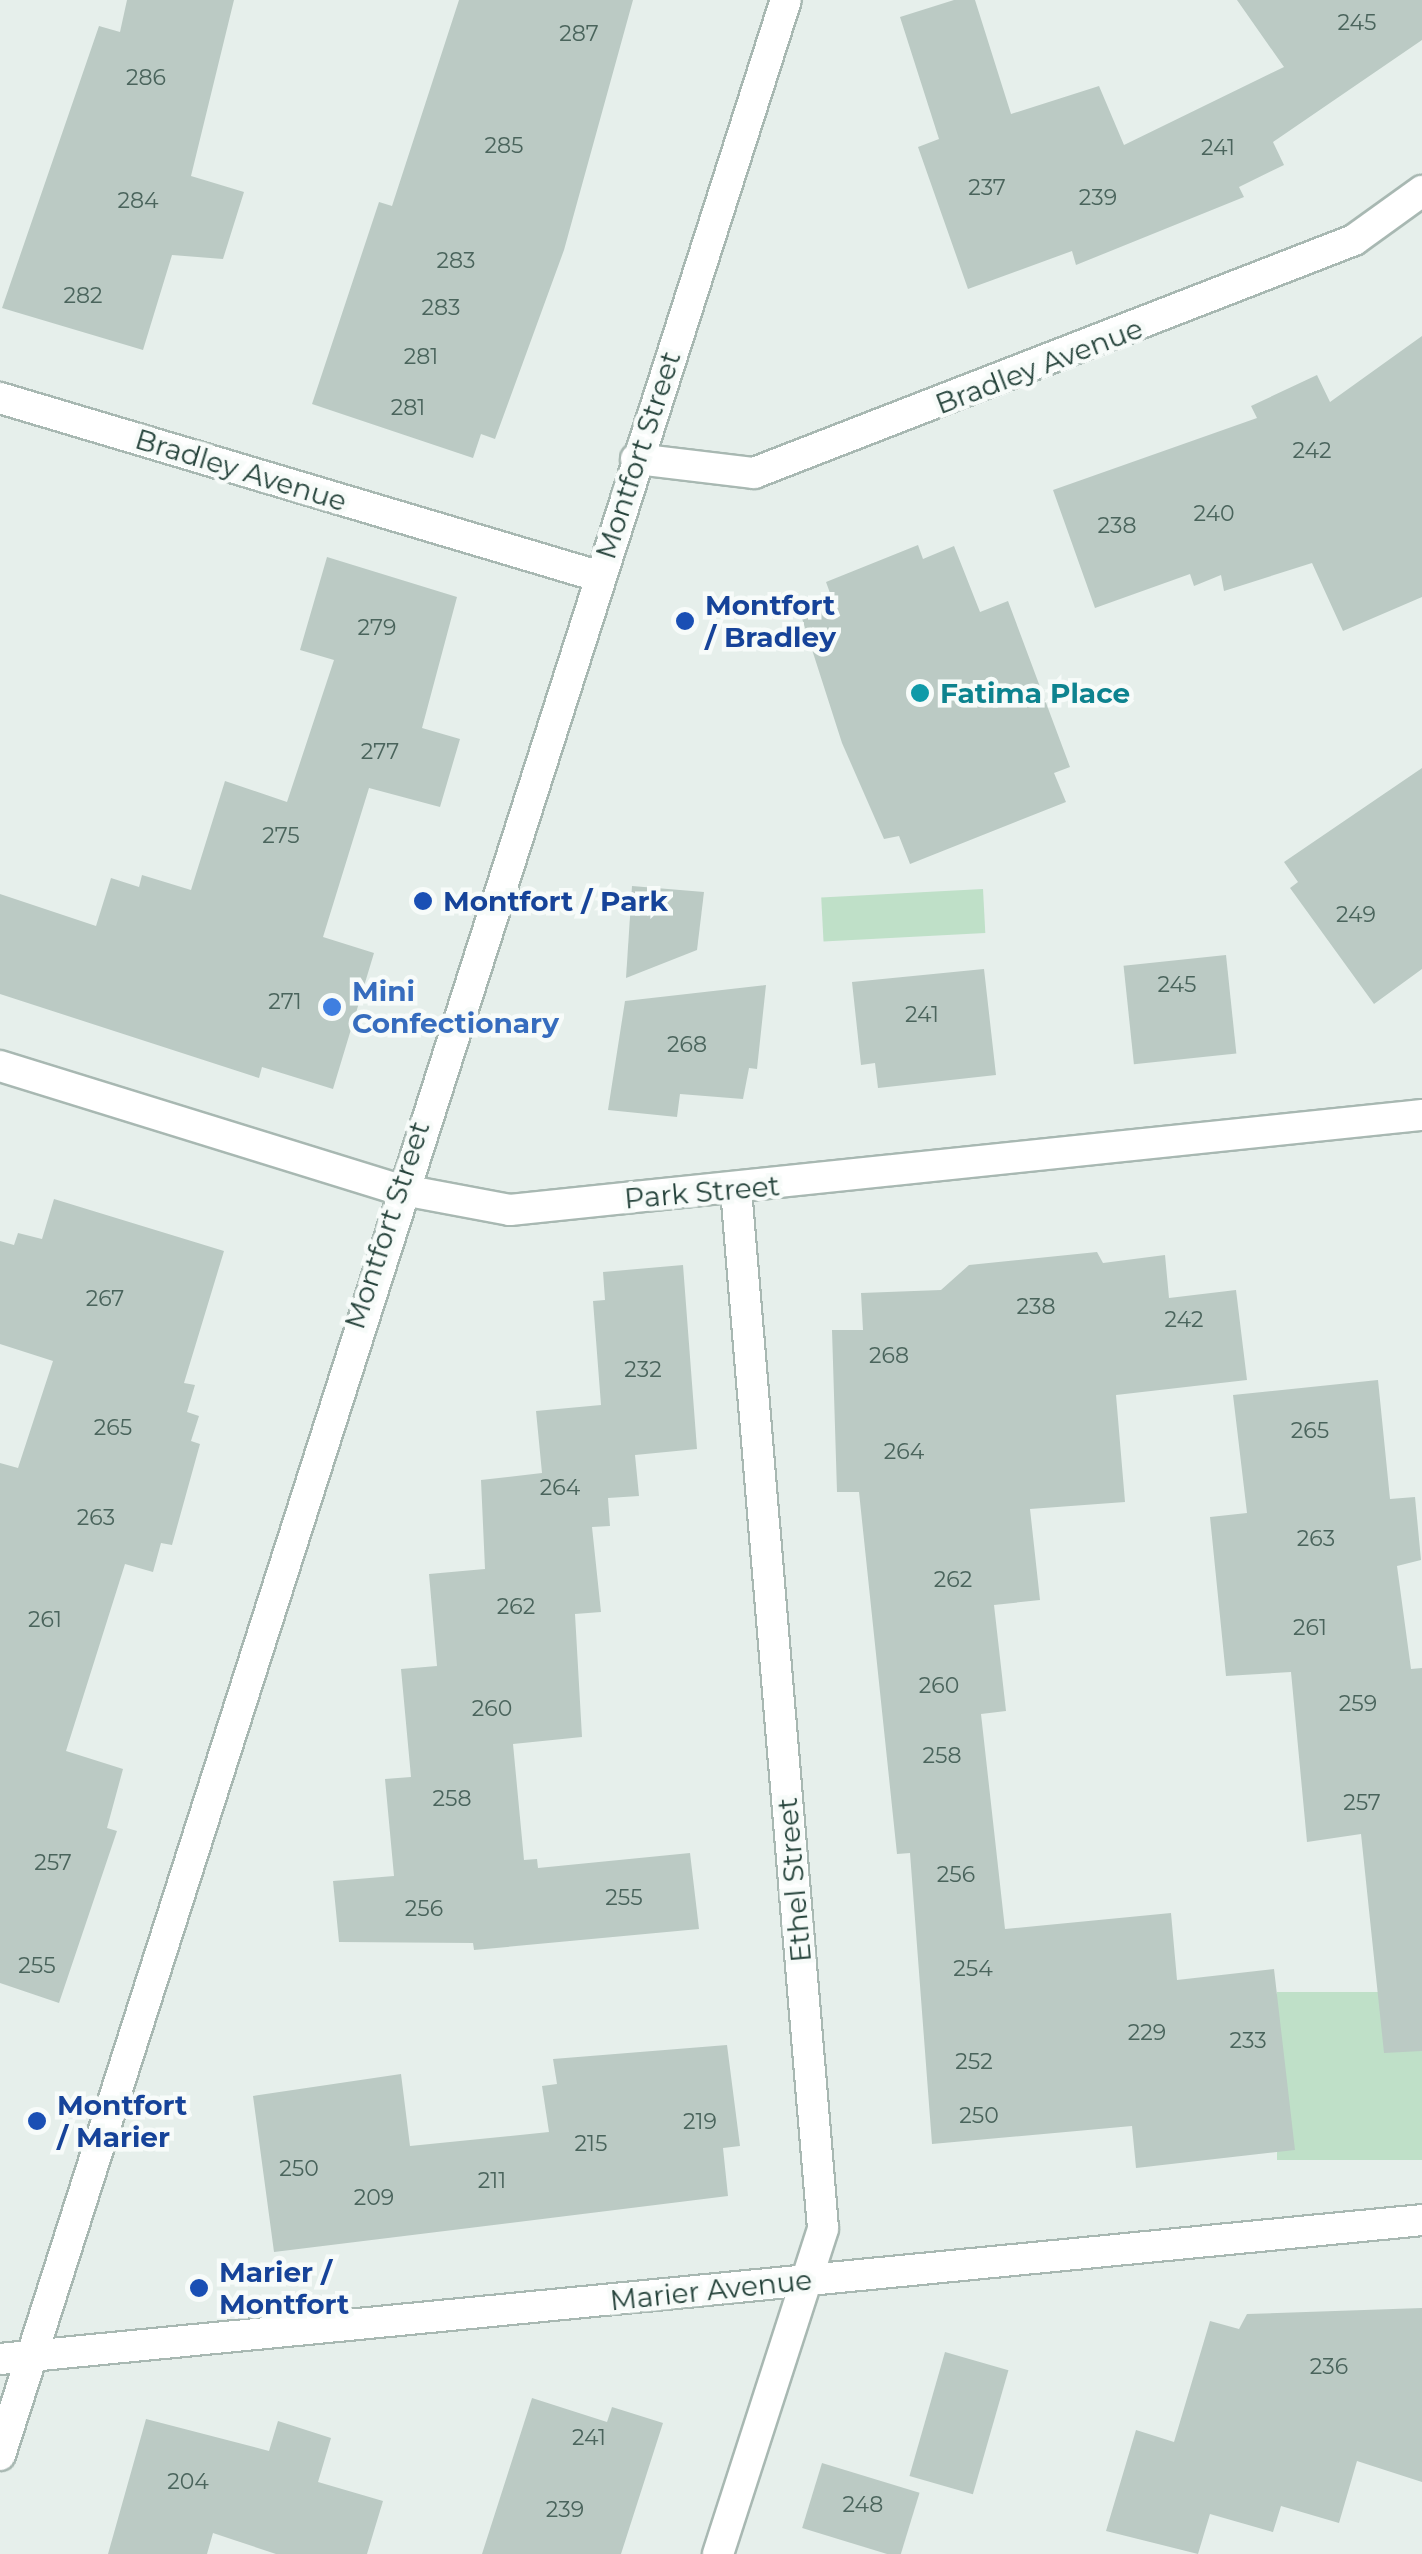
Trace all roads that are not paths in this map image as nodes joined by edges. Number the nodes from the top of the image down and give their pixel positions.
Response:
1 (786, 0) edge
2 (1422, 192) edge
3 (0, 398) edge
4 (636, 459) junction
5 (598, 576) junction
6 (0, 1066) edge
7 (1422, 1114) edge
8 (398, 1189) junction
9 (736, 1190) junction
10 (1422, 2220) edge
11 (804, 2281) junction
12 (32, 2356) junction
13 (0, 2359) edge
14 (0, 2455) edge
15 (718, 2554) edge

1 - 4 street, Montfort Street
2 - 4 street, Bradley Avenue
3 - 5 street, Bradley Avenue
4 - 5 street, Montfort Street
5 - 8 street, Montfort Street
6 - 8 street, Park Street
7 - 9 street, Park Street
8 - 9 street, Park Street
8 - 12 street, Montfort Street
9 - 11 street, Ethel Street
10 - 11 street, Marier Avenue
11 - 12 street, Marier Avenue
11 - 15 street, Ethel Street
12 - 13 street, Marier Avenue
12 - 14 street, Montfort Street

